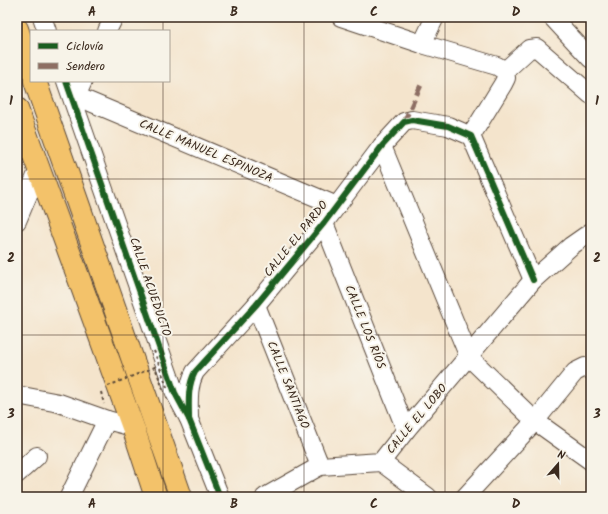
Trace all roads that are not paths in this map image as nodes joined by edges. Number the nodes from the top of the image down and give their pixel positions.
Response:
1 (42, 17) edge
2 (114, 17) edge
3 (341, 17) edge
4 (435, 17) edge
5 (552, 17) edge
6 (17, 29) edge
7 (47, 30) edge
8 (108, 30) edge
9 (422, 44) junction
10 (591, 59) edge
11 (30, 66) edge
12 (504, 70) junction
13 (35, 82) edge
14 (67, 82) edge
15 (78, 92) edge
16 (591, 95) edge
17 (17, 109) edge
18 (465, 133) junction
19 (382, 146) junction
20 (29, 180) edge
21 (337, 206) junction
22 (17, 221) edge
23 (324, 223) junction
24 (591, 232) edge
25 (533, 280) junction
26 (256, 305) junction
27 (469, 357) junction
28 (588, 368) edge
29 (17, 395) edge
30 (190, 419) junction
31 (107, 420) junction
32 (535, 421) junction
33 (133, 427) junction
34 (406, 430) junction
35 (36, 456) dead end
36 (591, 461) edge
37 (381, 462) junction
38 (320, 466) junction
39 (17, 474) edge
40 (151, 492) edge
41 (69, 497) edge
42 (181, 497) edge
43 (220, 497) edge
44 (265, 497) edge
45 (428, 497) edge
46 (465, 497) edge

1 - 7 street
2 - 8 street
3 - 9 street
4 - 9 street
5 - 10 street
6 - 11 highway
9 - 12 street
12 - 16 street
12 - 18 street
13 - 42 highway
14 - 15 street, CALLE ACUEDUCTO
15 - 21 street, CALLE MANUEL ESPINOZA
15 - 30 street, CALLE ACUEDUCTO
17 - 20 highway
18 - 19 street, CALLE EL PARDO
18 - 25 street
19 - 21 street, CALLE EL PARDO
19 - 27 street
20 - 22 street
20 - 33 highway
21 - 23 street, CALLE EL PARDO
23 - 26 street, CALLE EL PARDO
23 - 34 street, CALLE LOS RÍOS
24 - 25 street, CALLE EL LOBO
25 - 27 street, CALLE EL LOBO
26 - 30 street, CALLE EL PARDO
26 - 38 street, CALLE SANTIAGO
27 - 32 street
27 - 34 street, CALLE EL LOBO
28 - 32 street
29 - 31 street
30 - 43 street, CALLE ACUEDUCTO
31 - 33 street
31 - 41 street
32 - 36 street
32 - 46 street
33 - 40 highway
34 - 37 street, CALLE EL LOBO
35 - 39 street
37 - 38 street, CALLE EL LOBO
37 - 45 street
38 - 44 street, CALLE EL LOBO

